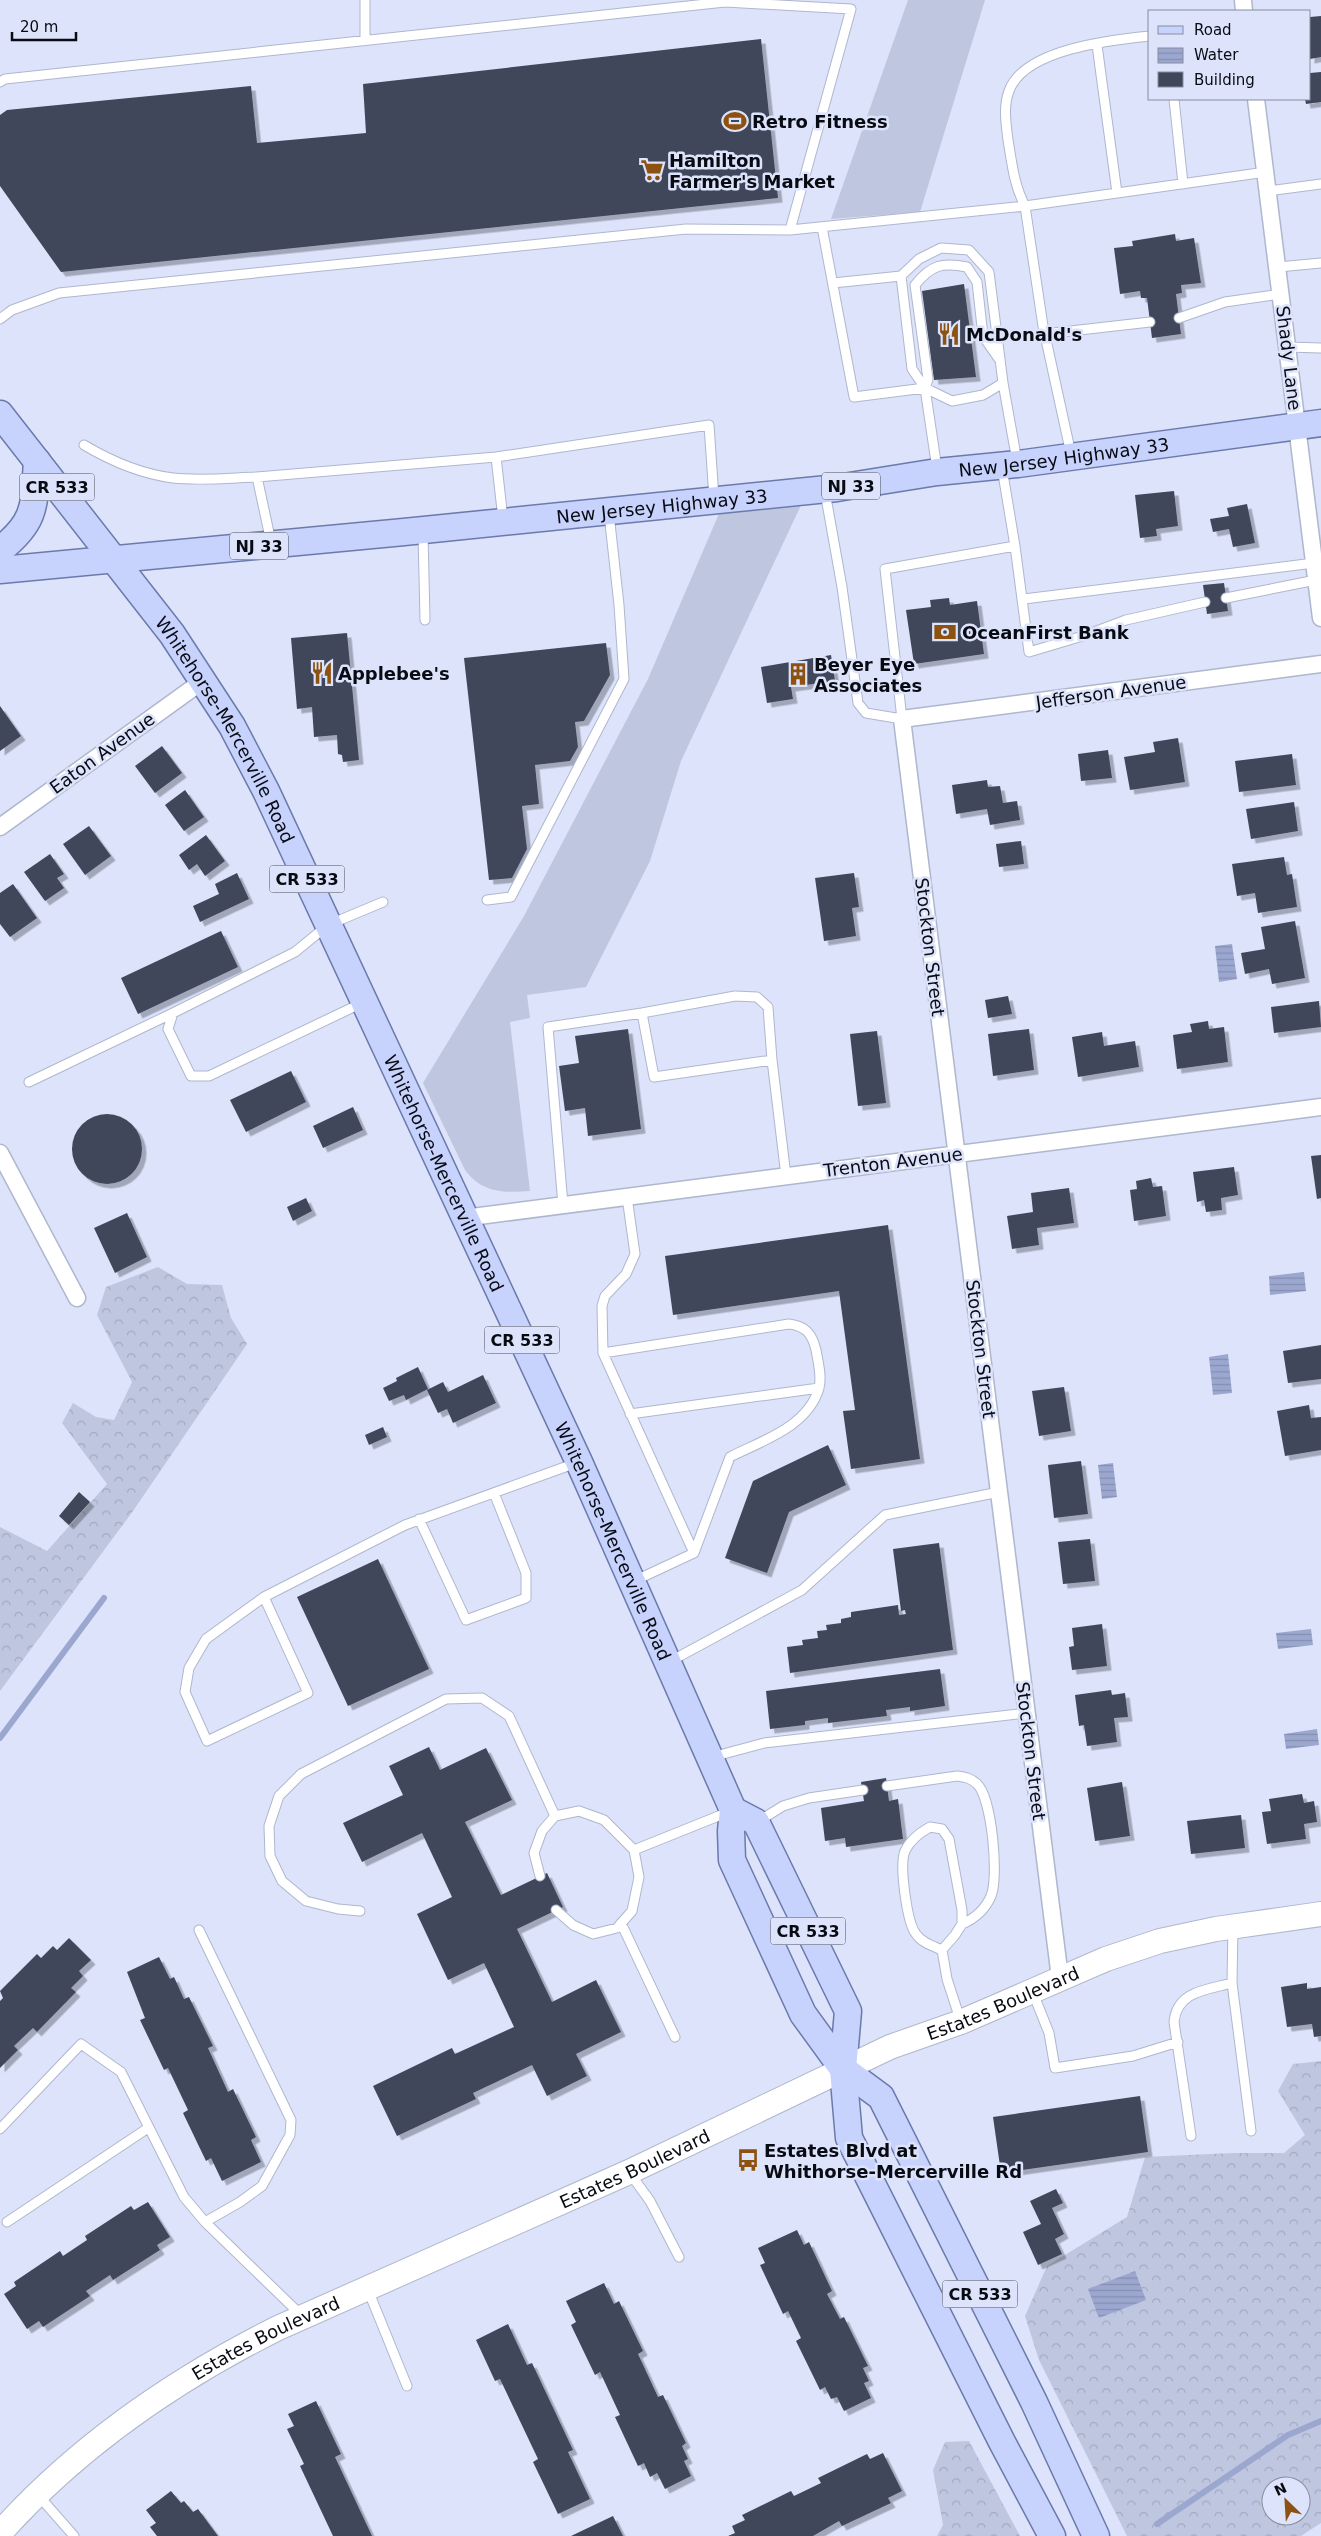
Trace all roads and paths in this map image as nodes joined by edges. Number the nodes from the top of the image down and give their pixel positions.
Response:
1 (365, 0) edge
2 (725, 1) edge
3 (1148, 36) edge
4 (365, 40) junction
5 (1097, 45) junction
6 (0, 82) edge
7 (1174, 100) edge
8 (1256, 100) edge
9 (1266, 172) junction
10 (1183, 184) junction
11 (1321, 184) edge
12 (1268, 191) junction
13 (1118, 193) junction
14 (1025, 206) junction
15 (822, 226) junction
16 (790, 230) junction
17 (1321, 263) edge
18 (1278, 267) junction
19 (901, 276) junction
20 (833, 283) junction
21 (1281, 294) junction
22 (1179, 318) dead end
23 (0, 319) edge
24 (1150, 322) dead end
25 (1044, 334) junction
26 (1288, 347) junction
27 (1321, 348) edge
28 (1000, 361) junction
29 (1003, 383) junction
30 (924, 388) junction
31 (0, 414) edge
32 (1309, 425) edge
33 (84, 445) dead end
34 (496, 457) junction
35 (1071, 457) junction
36 (37, 461) junction
37 (1010, 465) junction
38 (937, 472) junction
39 (258, 477) junction
40 (824, 489) junction
41 (714, 501) junction
42 (609, 511) junction
43 (504, 522) junction
44 (1315, 527) edge
45 (423, 530) junction
46 (272, 545) junction
47 (1015, 546) junction
48 (0, 550) edge
49 (115, 559) junction
50 (1314, 563) junction
51 (0, 570) edge
52 (1316, 580) junction
53 (1226, 598) dead end
54 (1024, 599) junction
55 (1205, 602) dead end
56 (1321, 618) edge
57 (425, 620) dead end
58 (1321, 664) edge
59 (204, 680) junction
60 (902, 719) junction
61 (0, 826) edge
62 (488, 900) dead end
63 (383, 902) dead end
64 (328, 925) junction
65 (364, 1002) junction
66 (174, 1013) junction
67 (642, 1013) junction
68 (772, 1060) junction
69 (29, 1082) dead end
70 (1321, 1107) edge
71 (956, 1154) junction
72 (2, 1162) edge
73 (786, 1176) junction
74 (627, 1197) junction
75 (562, 1205) junction
76 (464, 1218) junction
77 (77, 1298) dead end
78 (603, 1353) junction
79 (819, 1388) junction
80 (630, 1414) junction
81 (579, 1462) junction
82 (999, 1492) junction
83 (494, 1493) junction
84 (419, 1520) junction
85 (694, 1553) junction
86 (632, 1583) junction
87 (264, 1597) junction
88 (667, 1663) junction
89 (1026, 1713) junction
90 (710, 1758) junction
91 (887, 1786) dead end
92 (863, 1790) dead end
93 (733, 1810) junction
94 (555, 1816) junction
95 (756, 1822) junction
96 (634, 1850) junction
97 (540, 1876) dead end
98 (556, 1910) dead end
99 (360, 1911) dead end
100 (1321, 1914) edge
101 (621, 1923) junction
102 (962, 1924) junction
103 (1233, 1926) junction
104 (199, 1930) dead end
105 (942, 1950) junction
106 (1060, 1978) junction
107 (1232, 1984) junction
108 (1032, 1990) junction
109 (961, 2022) junction
110 (675, 2037) dead end
111 (1178, 2042) junction
112 (843, 2068) junction
113 (148, 2128) junction
114 (0, 2129) edge
115 (1251, 2132) dead end
116 (1191, 2136) dead end
117 (629, 2172) junction
118 (7, 2222) dead end
119 (205, 2222) junction
120 (679, 2257) dead end
121 (367, 2287) junction
122 (303, 2317) junction
123 (407, 2386) dead end
124 (37, 2495) junction
125 (0, 2533) edge
126 (74, 2536) edge
127 (1052, 2536) edge
128 (1096, 2536) edge

1 - 4 lane
2 - 4 lane
2 - 16 lane
3 - 5 lane
4 - 6 lane
5 - 13 lane
5 - 14 lane
7 - 10 lane
8 - 9 street, Shady Lane
9 - 10 lane
9 - 12 street, Shady Lane
10 - 13 lane
11 - 12 lane
12 - 18 street, Shady Lane
13 - 14 lane
14 - 15 lane
14 - 25 lane
15 - 16 lane
15 - 20 lane
16 - 23 lane
17 - 18 lane
18 - 21 street, Shady Lane
19 - 20 lane
19 - 28 lane
19 - 30 lane
20 - 30 lane
21 - 22 lane
21 - 26 street, Shady Lane
24 - 25 lane
25 - 35 lane
26 - 27 lane
26 - 32 street, Shady Lane
28 - 29 lane
28 - 30 lane
29 - 30 lane
29 - 37 lane
30 - 38 lane
31 - 36 main road, CR 533
32 - 35 main road, New Jersey Highway 33 / NJ 33
32 - 44 street, Shady Lane
33 - 39 lane
34 - 39 lane
34 - 41 lane
34 - 43 lane
35 - 37 main road, New Jersey Highway 33 / NJ 33
36 - 48 main road
36 - 49 main road, CR 533
37 - 38 main road, New Jersey Highway 33 / NJ 33
37 - 47 lane
38 - 40 main road, New Jersey Highway 33 / NJ 33
39 - 46 lane
40 - 41 main road, New Jersey Highway 33 / NJ 33
40 - 60 lane
41 - 42 main road, New Jersey Highway 33 / NJ 33
42 - 43 main road, New Jersey Highway 33 / NJ 33
42 - 62 lane
43 - 45 main road, New Jersey Highway 33 / NJ 33
44 - 50 street, Shady Lane
45 - 46 main road, New Jersey Highway 33 / NJ 33
45 - 57 lane
46 - 49 main road, New Jersey Highway 33 / NJ 33
47 - 54 lane
47 - 60 lane
49 - 51 main road, New Jersey Highway 33 / NJ 33
49 - 59 main road, Whitehorse-Mercerville Road / CR 533
50 - 52 street, Shady Lane
50 - 54 lane
52 - 53 lane
52 - 56 street, Shady Lane
54 - 55 lane
58 - 60 street, Jefferson Avenue
59 - 61 street, Eaton Avenue
59 - 64 main road, Whitehorse-Mercerville Road / CR 533
60 - 71 street, Stockton Street
63 - 64 lane
64 - 65 main road, Whitehorse-Mercerville Road / CR 533
64 - 66 lane
65 - 66 lane
65 - 76 main road, Whitehorse-Mercerville Road / CR 533
66 - 69 lane
67 - 68 lane
67 - 68 lane
67 - 75 lane
68 - 73 lane
70 - 71 street, Trenton Avenue
71 - 73 street, Trenton Avenue
71 - 82 street, Stockton Street
72 - 77 street
73 - 74 street, Trenton Avenue
74 - 75 street, Trenton Avenue
74 - 78 lane
75 - 76 street, Trenton Avenue
76 - 81 main road, Whitehorse-Mercerville Road / CR 533
78 - 79 lane
78 - 80 lane
79 - 80 lane
79 - 85 lane
80 - 85 lane
81 - 83 lane
81 - 86 main road, Whitehorse-Mercerville Road / CR 533
82 - 88 lane
82 - 89 street, Stockton Street
83 - 84 lane
83 - 84 lane
84 - 87 lane
85 - 86 lane
86 - 88 main road, Whitehorse-Mercerville Road / CR 533
87 - 87 lane
88 - 90 main road, Whitehorse-Mercerville Road / CR 533
89 - 90 lane
89 - 106 street, Stockton Street
90 - 93 main road, Whitehorse-Mercerville Road / CR 533
91 - 102 lane
92 - 95 lane
93 - 95 main road
93 - 96 lane
93 - 112 main road, Whitehorse-Mercerville Road / CR 533
94 - 96 lane
94 - 97 lane
94 - 99 lane
95 - 112 main road, CR 533
96 - 101 lane
98 - 101 lane
100 - 103 street, Estates Boulevard
101 - 110 lane
102 - 105 lane
102 - 105 lane
103 - 106 street, Estates Boulevard
103 - 107 lane
104 - 119 lane
105 - 109 lane
106 - 108 street, Estates Boulevard
107 - 111 lane
107 - 115 lane
108 - 109 street, Estates Boulevard
108 - 111 lane
109 - 112 street, Estates Boulevard
111 - 116 lane
112 - 117 street, Estates Boulevard
112 - 127 main road, CR 533
112 - 128 main road, Whitehorse-Mercerville Road / CR 533
113 - 114 lane
113 - 118 lane
113 - 119 lane
117 - 120 lane
117 - 121 street, Estates Boulevard
119 - 122 lane
121 - 122 street, Estates Boulevard
121 - 123 lane
122 - 124 street, Estates Boulevard
124 - 125 street, Estates Boulevard
124 - 126 lane

